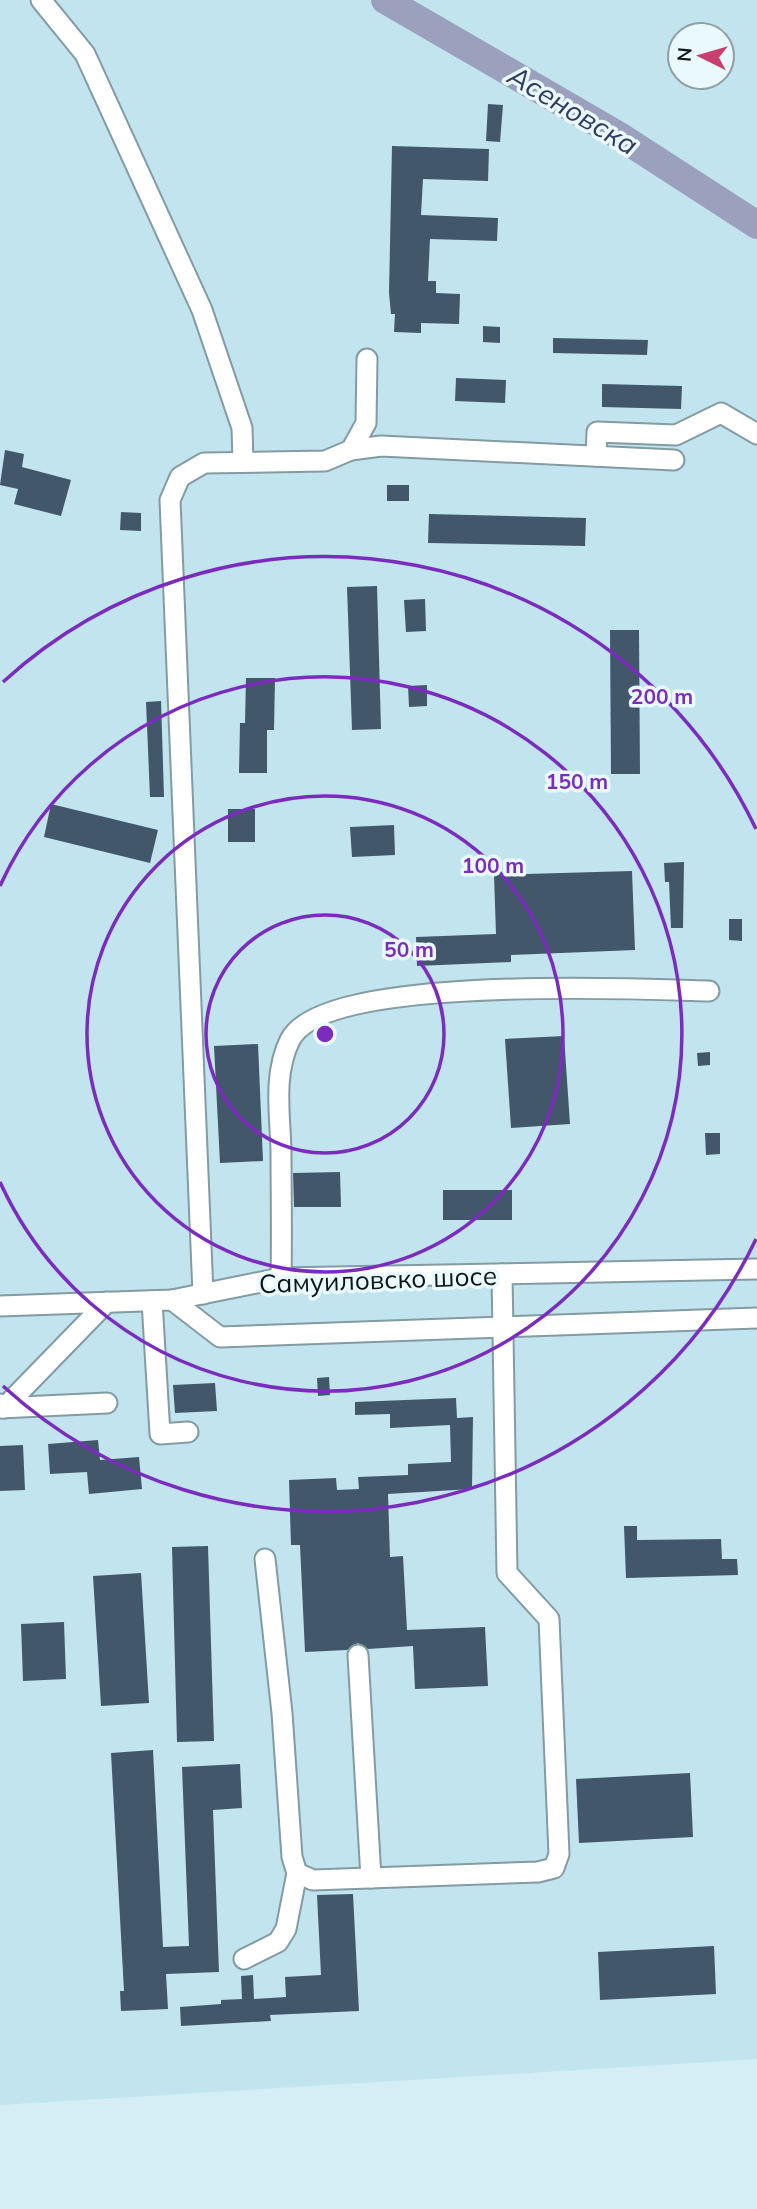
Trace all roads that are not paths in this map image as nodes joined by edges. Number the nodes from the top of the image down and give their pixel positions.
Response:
1 (41, 0) edge
2 (367, 359) dead end
3 (757, 434) edge
4 (351, 450) junction
5 (596, 456) junction
6 (674, 460) dead end
7 (243, 462) junction
8 (709, 991) dead end
9 (757, 1269) edge
10 (502, 1274) junction
11 (281, 1278) junction
12 (203, 1294) junction
13 (173, 1300) junction
14 (152, 1301) junction
15 (107, 1302) junction
16 (0, 1306) edge
17 (757, 1318) edge
18 (503, 1326) junction
19 (107, 1404) dead end
20 (1, 1407) edge
21 (188, 1432) dead end
22 (265, 1559) dead end
23 (358, 1655) dead end
24 (298, 1873) junction
25 (371, 1878) junction
26 (244, 1959) dead end

1 - 7 street
2 - 4 street
3 - 5 street
4 - 5 street
4 - 7 street
5 - 6 street
7 - 12 street
8 - 11 street
9 - 10 street, Самуиловско шосе
10 - 11 street, Самуиловско шосе
10 - 18 street
11 - 12 street, Самуиловско шосе
12 - 13 street, Самуиловско шосе
13 - 14 street, Самуиловско шосе
13 - 18 street
14 - 15 street, Самуиловско шосе
14 - 21 street
15 - 16 street, Самуиловско шосе
15 - 20 street
17 - 18 street
18 - 25 street
19 - 20 street
22 - 24 street
23 - 25 street
24 - 25 street
24 - 26 street

